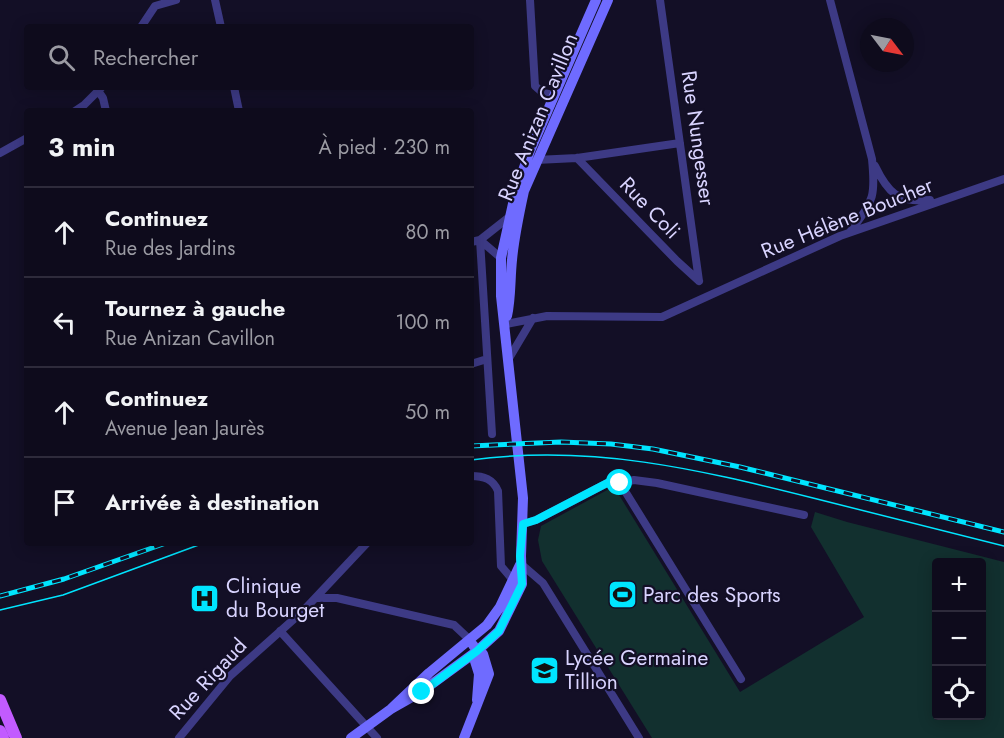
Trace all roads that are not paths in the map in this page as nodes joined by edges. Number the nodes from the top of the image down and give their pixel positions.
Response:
1 (177, 0) edge
2 (215, 0) edge
3 (530, 0) edge
4 (596, 0) edge
5 (609, 0) edge
6 (660, 0) edge
7 (830, 0) edge
8 (143, 24) edge
9 (220, 24) edge
10 (99, 90) edge
11 (100, 90) edge
12 (235, 90) edge
13 (554, 95) junction
14 (78, 108) edge
15 (105, 108) edge
16 (238, 108) edge
17 (24, 140) edge
18 (680, 143) junction
19 (0, 153) edge
20 (578, 158) junction
21 (872, 159) junction
22 (536, 160) junction
23 (1004, 178) edge
24 (944, 198) junction
25 (508, 218) junction
26 (850, 233) junction
27 (480, 240) junction
28 (474, 241) edge
29 (501, 258) junction
30 (699, 281) joint
31 (533, 318) junction
32 (506, 324) junction
33 (487, 359) junction
34 (508, 360) junction
35 (474, 363) edge
36 (492, 434) dead end
37 (474, 476) edge
38 (620, 483) junction
39 (804, 515) dead end
40 (523, 524) junction
41 (364, 546) edge
42 (521, 564) junction
43 (512, 579) junction
44 (317, 598) junction
45 (280, 630) junction
46 (470, 640) junction
47 (477, 651) junction
48 (741, 679) dead end
49 (0, 700) edge
50 (391, 709) junction
51 (367, 727) junction
52 (0, 731) edge
53 (3, 738) edge
54 (16, 738) edge
55 (179, 738) edge
56 (351, 738) edge
57 (376, 738) edge
58 (464, 738) edge
59 (639, 738) edge

1 - 8 street
2 - 9 street
3 - 13 street
4 - 13 main road, Rue Anizan Cavillon
5 - 22 main road, Rue Anizan Cavillon
6 - 18 street, Rue Nungesser
7 - 21 street
10 - 14 street
11 - 15 street
12 - 16 street
13 - 25 main road, Rue Anizan Cavillon
17 - 19 street
18 - 20 street
18 - 30 street, Rue Nungesser
20 - 22 street
20 - 30 street, Rue Coli
21 - 24 street
21 - 26 street
22 - 32 main road, Rue Anizan Cavillon
23 - 24 street, Rue Hélène Boucher
24 - 26 street, Rue Hélène Boucher
25 - 27 street
25 - 29 main road, Rue Anizan Cavillon
26 - 31 street, Rue Hélène Boucher
27 - 28 street
27 - 29 street
27 - 33 street
29 - 32 main road, Rue Anizan Cavillon
31 - 32 street, Rue Hélène Boucher
31 - 34 street
32 - 34 main road, Rue Anizan Cavillon
33 - 35 street
33 - 36 street
34 - 40 main road, Rue Anizan Cavillon
37 - 43 street
38 - 39 street
38 - 40 street
38 - 48 street
40 - 42 main road, Rue Anizan Cavillon
41 - 44 street, Rue Rigaud
42 - 43 main road, Rue Anizan Cavillon
42 - 47 main road, Rue Anizan Cavillon
42 - 59 street
43 - 46 main road, Rue Anizan Cavillon
44 - 45 street, Rue Rigaud
44 - 46 street
45 - 51 street
45 - 55 street, Rue Rigaud
46 - 47 main road
46 - 50 main road, Rue Anizan Cavillon
47 - 50 main road, Rue Anizan Cavillon
47 - 58 main road
49 - 54 main road
50 - 51 main road
51 - 56 main road
51 - 57 street
52 - 53 main road

